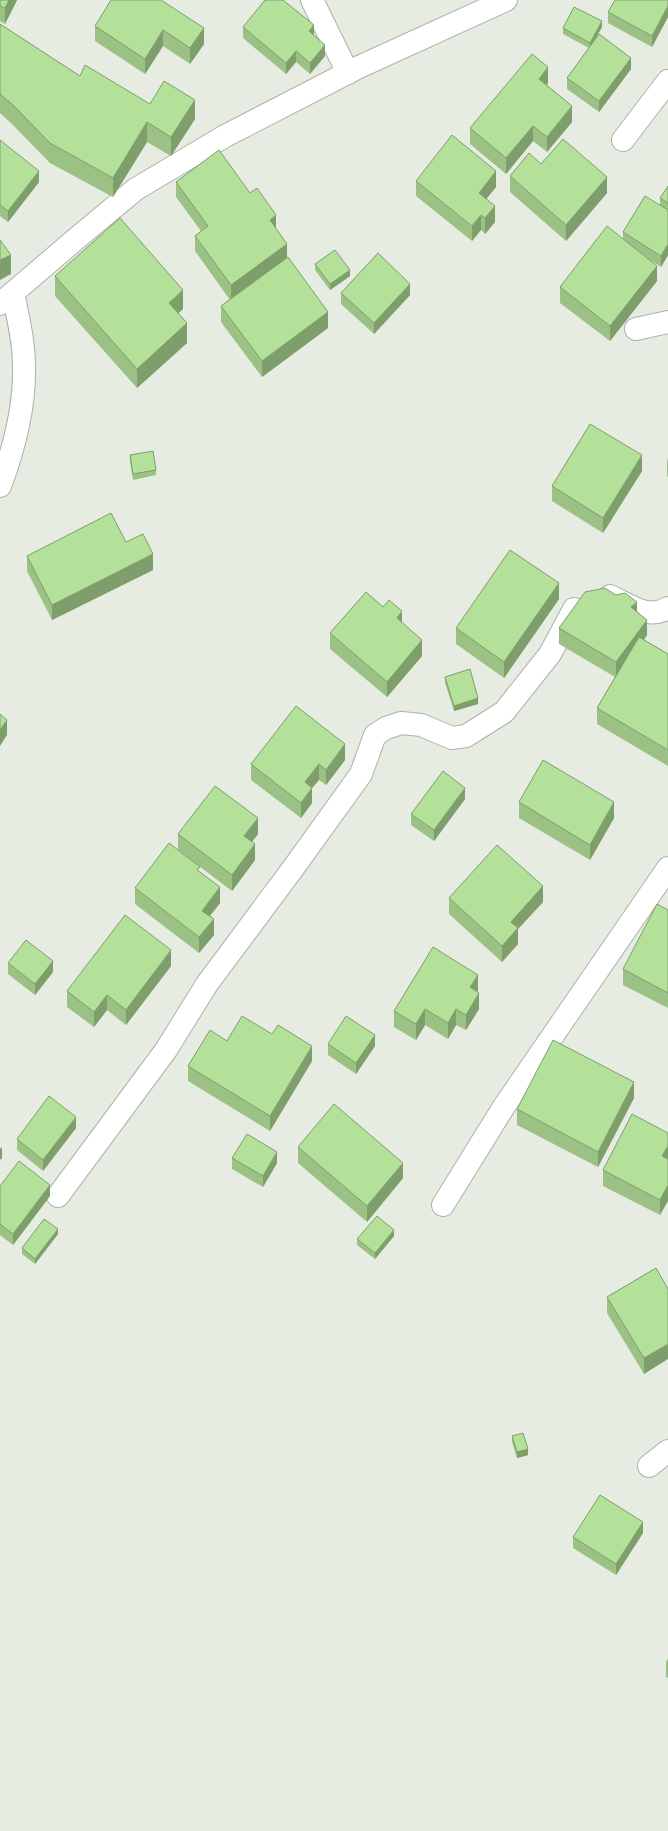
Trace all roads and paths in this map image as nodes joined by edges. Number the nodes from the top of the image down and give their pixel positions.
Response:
1 (312, 0) edge
2 (506, 0) edge
3 (348, 73) junction
4 (668, 81) edge
5 (623, 140) dead end
6 (6, 299) edge
7 (668, 322) edge
8 (636, 329) dead end
9 (0, 486) edge
10 (668, 608) edge
11 (668, 868) edge
12 (58, 1196) dead end
13 (443, 1205) dead end
14 (668, 1451) edge
15 (649, 1466) dead end

1 - 3 street
2 - 3 street
3 - 6 street
4 - 5 street
6 - 9 street
7 - 8 street
10 - 12 street
11 - 13 street
14 - 15 street

